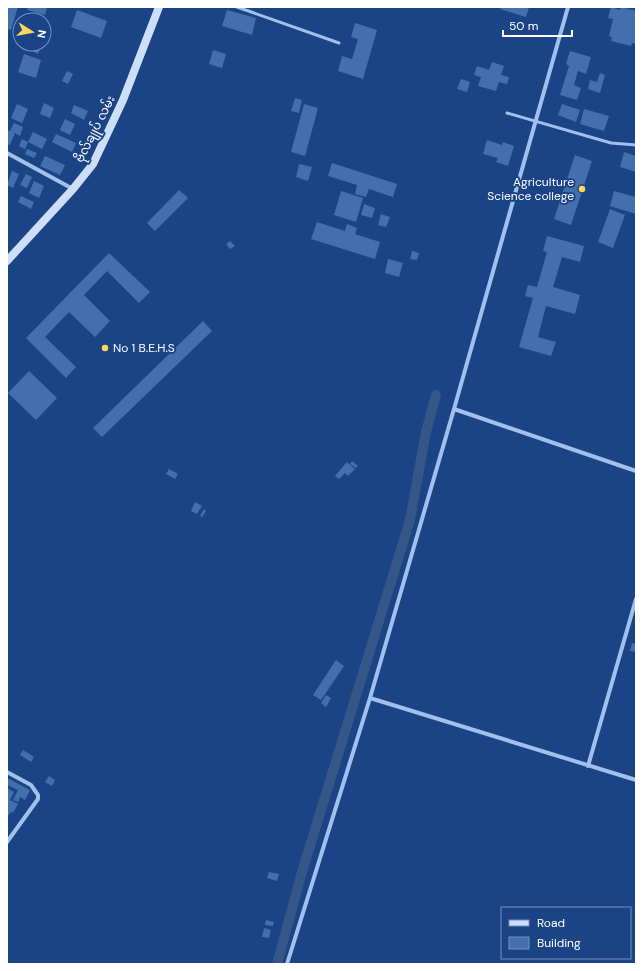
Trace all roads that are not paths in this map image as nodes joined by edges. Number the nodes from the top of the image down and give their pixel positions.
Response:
1 (159, 7) edge
2 (236, 7) edge
3 (568, 7) edge
4 (339, 43) dead end
5 (507, 113) dead end
6 (536, 120) junction
7 (636, 145) edge
8 (7, 153) edge
9 (74, 189) junction
10 (7, 261) edge
11 (454, 409) junction
12 (636, 471) edge
13 (636, 599) edge
14 (370, 698) junction
15 (588, 766) junction
16 (7, 772) edge
17 (636, 780) edge
18 (7, 842) edge
19 (287, 964) edge

1 - 9 main road, ဗိုလ်ချုပ် လမ်း
2 - 4 lane
3 - 6 street
5 - 6 lane
6 - 7 lane
6 - 11 street
8 - 9 street
9 - 10 main road, ဗိုလ်ချုပ် လမ်း
11 - 12 street
11 - 14 street
13 - 15 street
14 - 15 street
14 - 19 street
15 - 17 street
16 - 18 street

